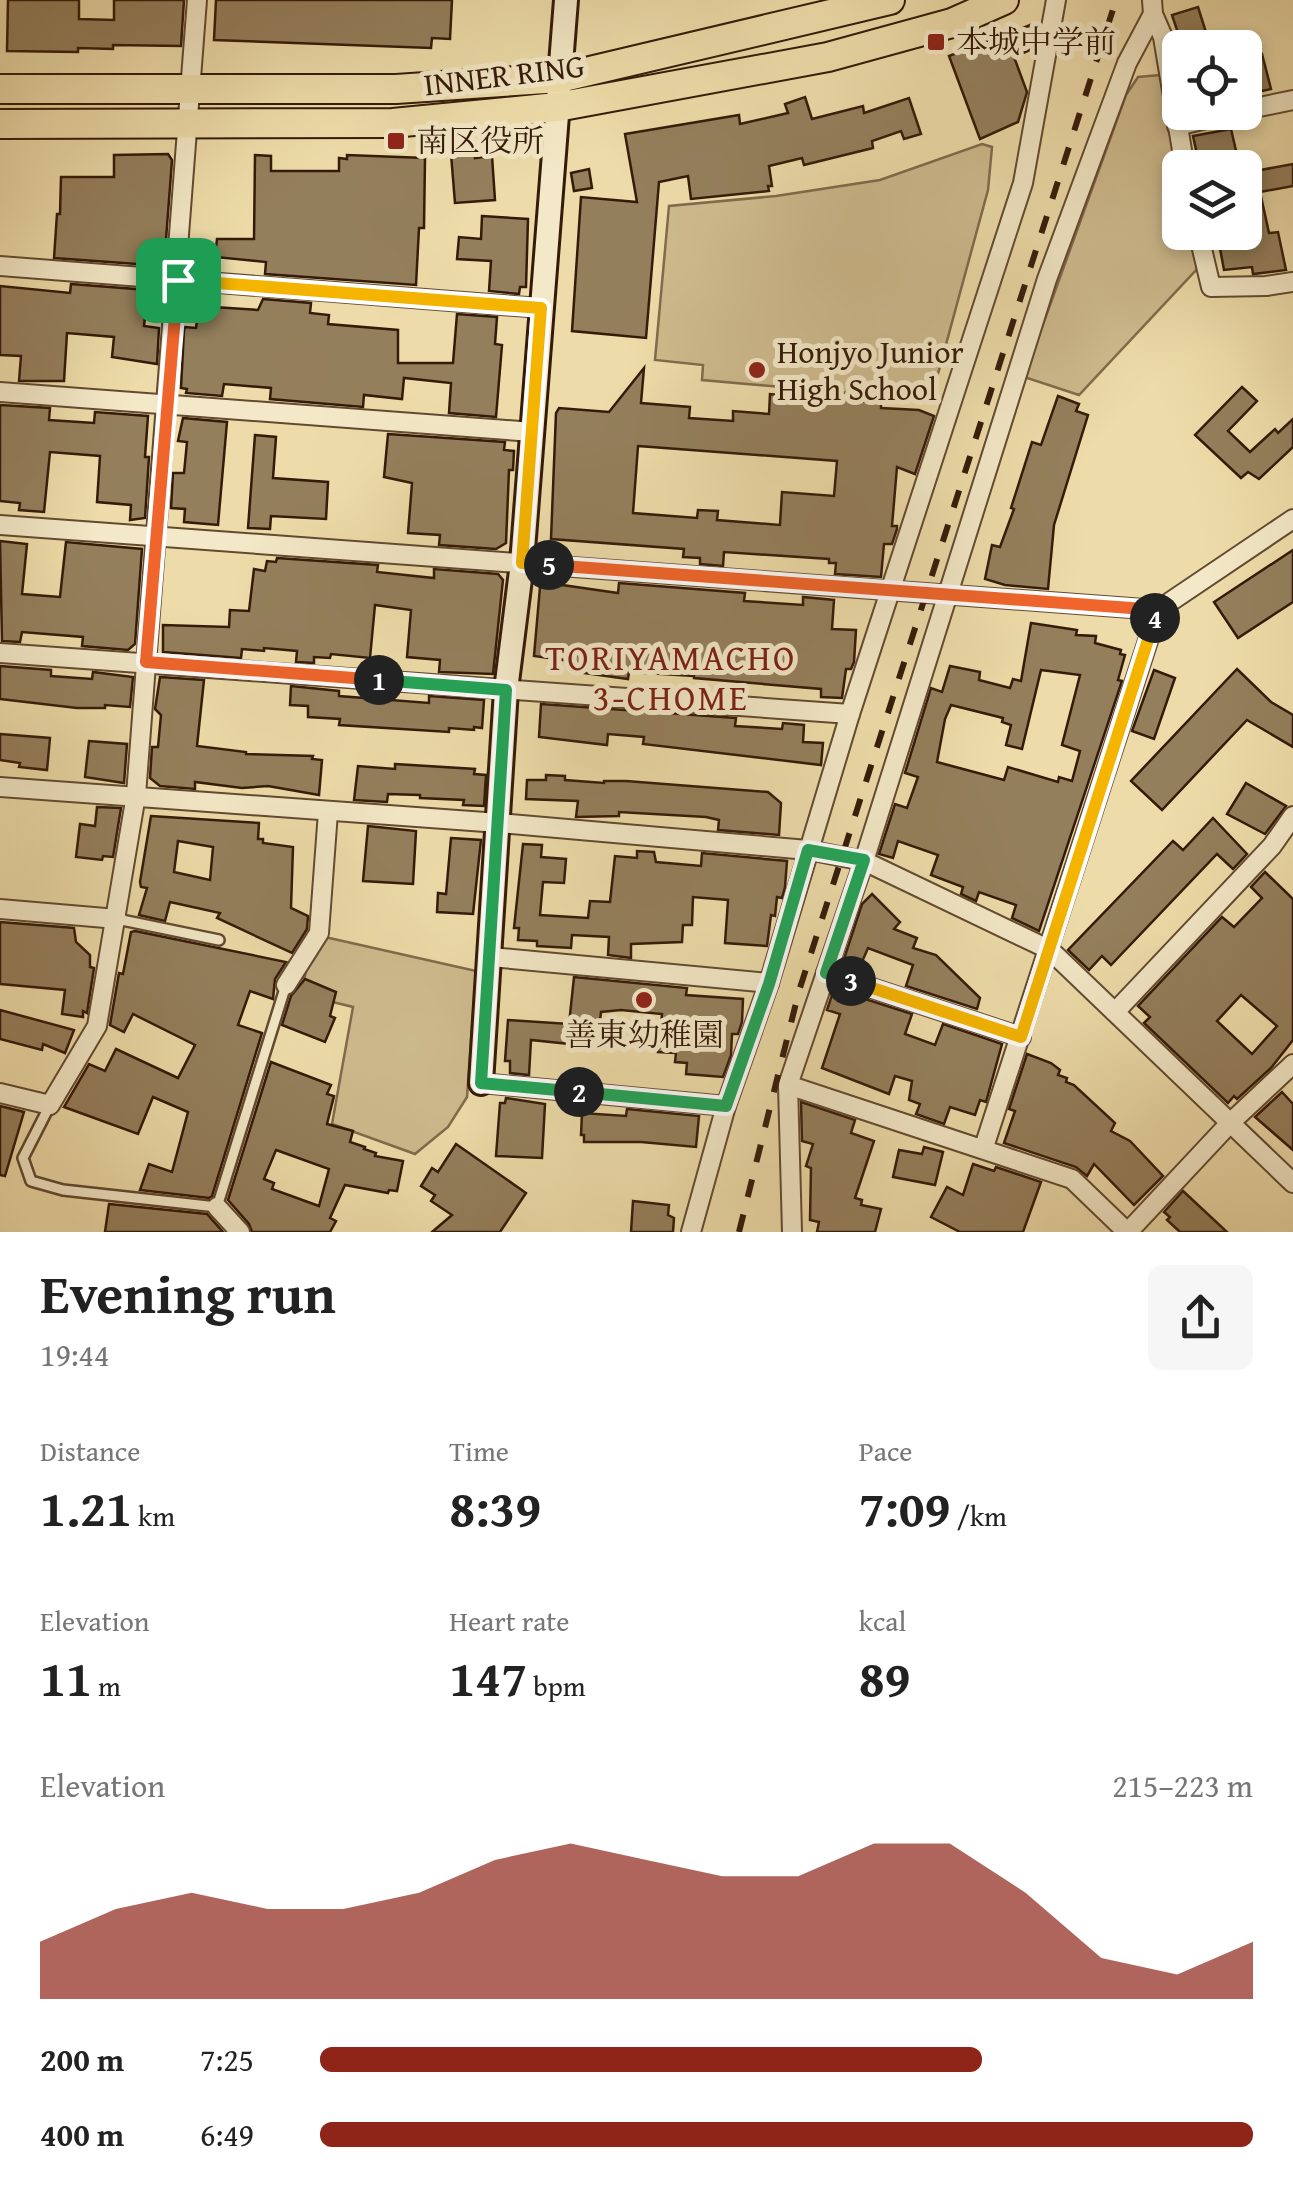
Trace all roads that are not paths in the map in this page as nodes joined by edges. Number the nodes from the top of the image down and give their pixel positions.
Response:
1 (197, 0) edge
2 (566, 0) edge
3 (1004, 0) edge
4 (1056, 0) edge
5 (875, 2) edge
6 (1152, 7) edge
7 (1162, 34) edge
8 (560, 78) junction
9 (189, 88) junction
10 (0, 89) edge
11 (1293, 100) edge
12 (1262, 106) edge
13 (556, 107) junction
14 (187, 123) junction
15 (0, 124) edge
16 (1202, 250) edge
17 (0, 266) edge
18 (178, 280) junction
19 (1293, 282) edge
20 (541, 308) junction
21 (0, 392) edge
22 (167, 403) junction
23 (533, 432) junction
24 (1293, 519) edge
25 (0, 524) edge
26 (156, 536) junction
27 (522, 563) junction
28 (892, 591) junction
29 (948, 596) junction
30 (1158, 610) junction
31 (0, 653) edge
32 (146, 662) junction
33 (506, 690) junction
34 (850, 714) junction
35 (0, 787) edge
36 (136, 795) junction
37 (328, 812) junction
38 (1293, 816) edge
39 (499, 823) junction
40 (808, 850) junction
41 (864, 860) junction
42 (0, 910) edge
43 (117, 919) junction
44 (219, 940) dead end
45 (1050, 950) junction
46 (491, 957) junction
47 (826, 973) junction
48 (769, 984) junction
49 (286, 985) joint
50 (1115, 1012) junction
51 (1021, 1037) junction
52 (1293, 1064) edge
53 (481, 1083) joint
54 (788, 1085) junction
55 (0, 1094) edge
56 (50, 1105) junction
57 (726, 1106) junction
58 (1230, 1123) junction
59 (984, 1147) junction
60 (1293, 1183) edge
61 (216, 1207) junction
62 (240, 1232) edge
63 (691, 1232) edge
64 (792, 1232) edge
65 (1128, 1232) edge

1 - 9 street
2 - 8 street
3 - 13 main road, INNER RING
4 - 28 street
5 - 8 main road, INNER RING
6 - 7 street
6 - 29 street
8 - 9 main road, INNER RING
8 - 13 street
9 - 10 main road, INNER RING
9 - 14 street
11 - 12 street
13 - 14 main road, INNER RING
13 - 20 street
14 - 15 main road, INNER RING
14 - 18 street
16 - 19 street
17 - 18 street
18 - 20 street
18 - 22 street
20 - 23 street
21 - 22 street
22 - 23 street
22 - 26 street
23 - 27 street
24 - 30 street
25 - 26 street
26 - 27 street
26 - 32 street
27 - 28 street
27 - 33 street
28 - 29 street
28 - 34 street
29 - 30 street
29 - 41 street
30 - 45 street
31 - 32 street
32 - 33 street
32 - 36 street
33 - 34 street
33 - 39 street
34 - 40 street
35 - 36 street
36 - 37 street
36 - 43 street
37 - 39 street
37 - 49 street
38 - 50 street
39 - 40 street
39 - 46 street
40 - 41 street
40 - 48 street
41 - 45 street
41 - 47 street
42 - 43 street
43 - 44 lane
43 - 56 street
45 - 50 street
45 - 51 street
46 - 48 street
46 - 53 street
47 - 51 street
47 - 54 street
48 - 57 street
49 - 61 lane
50 - 58 street
51 - 59 street
52 - 58 street
53 - 57 street
54 - 59 street
54 - 64 street
55 - 56 street
56 - 61 lane
57 - 63 street
58 - 60 street
58 - 65 street
59 - 65 street
61 - 62 street

